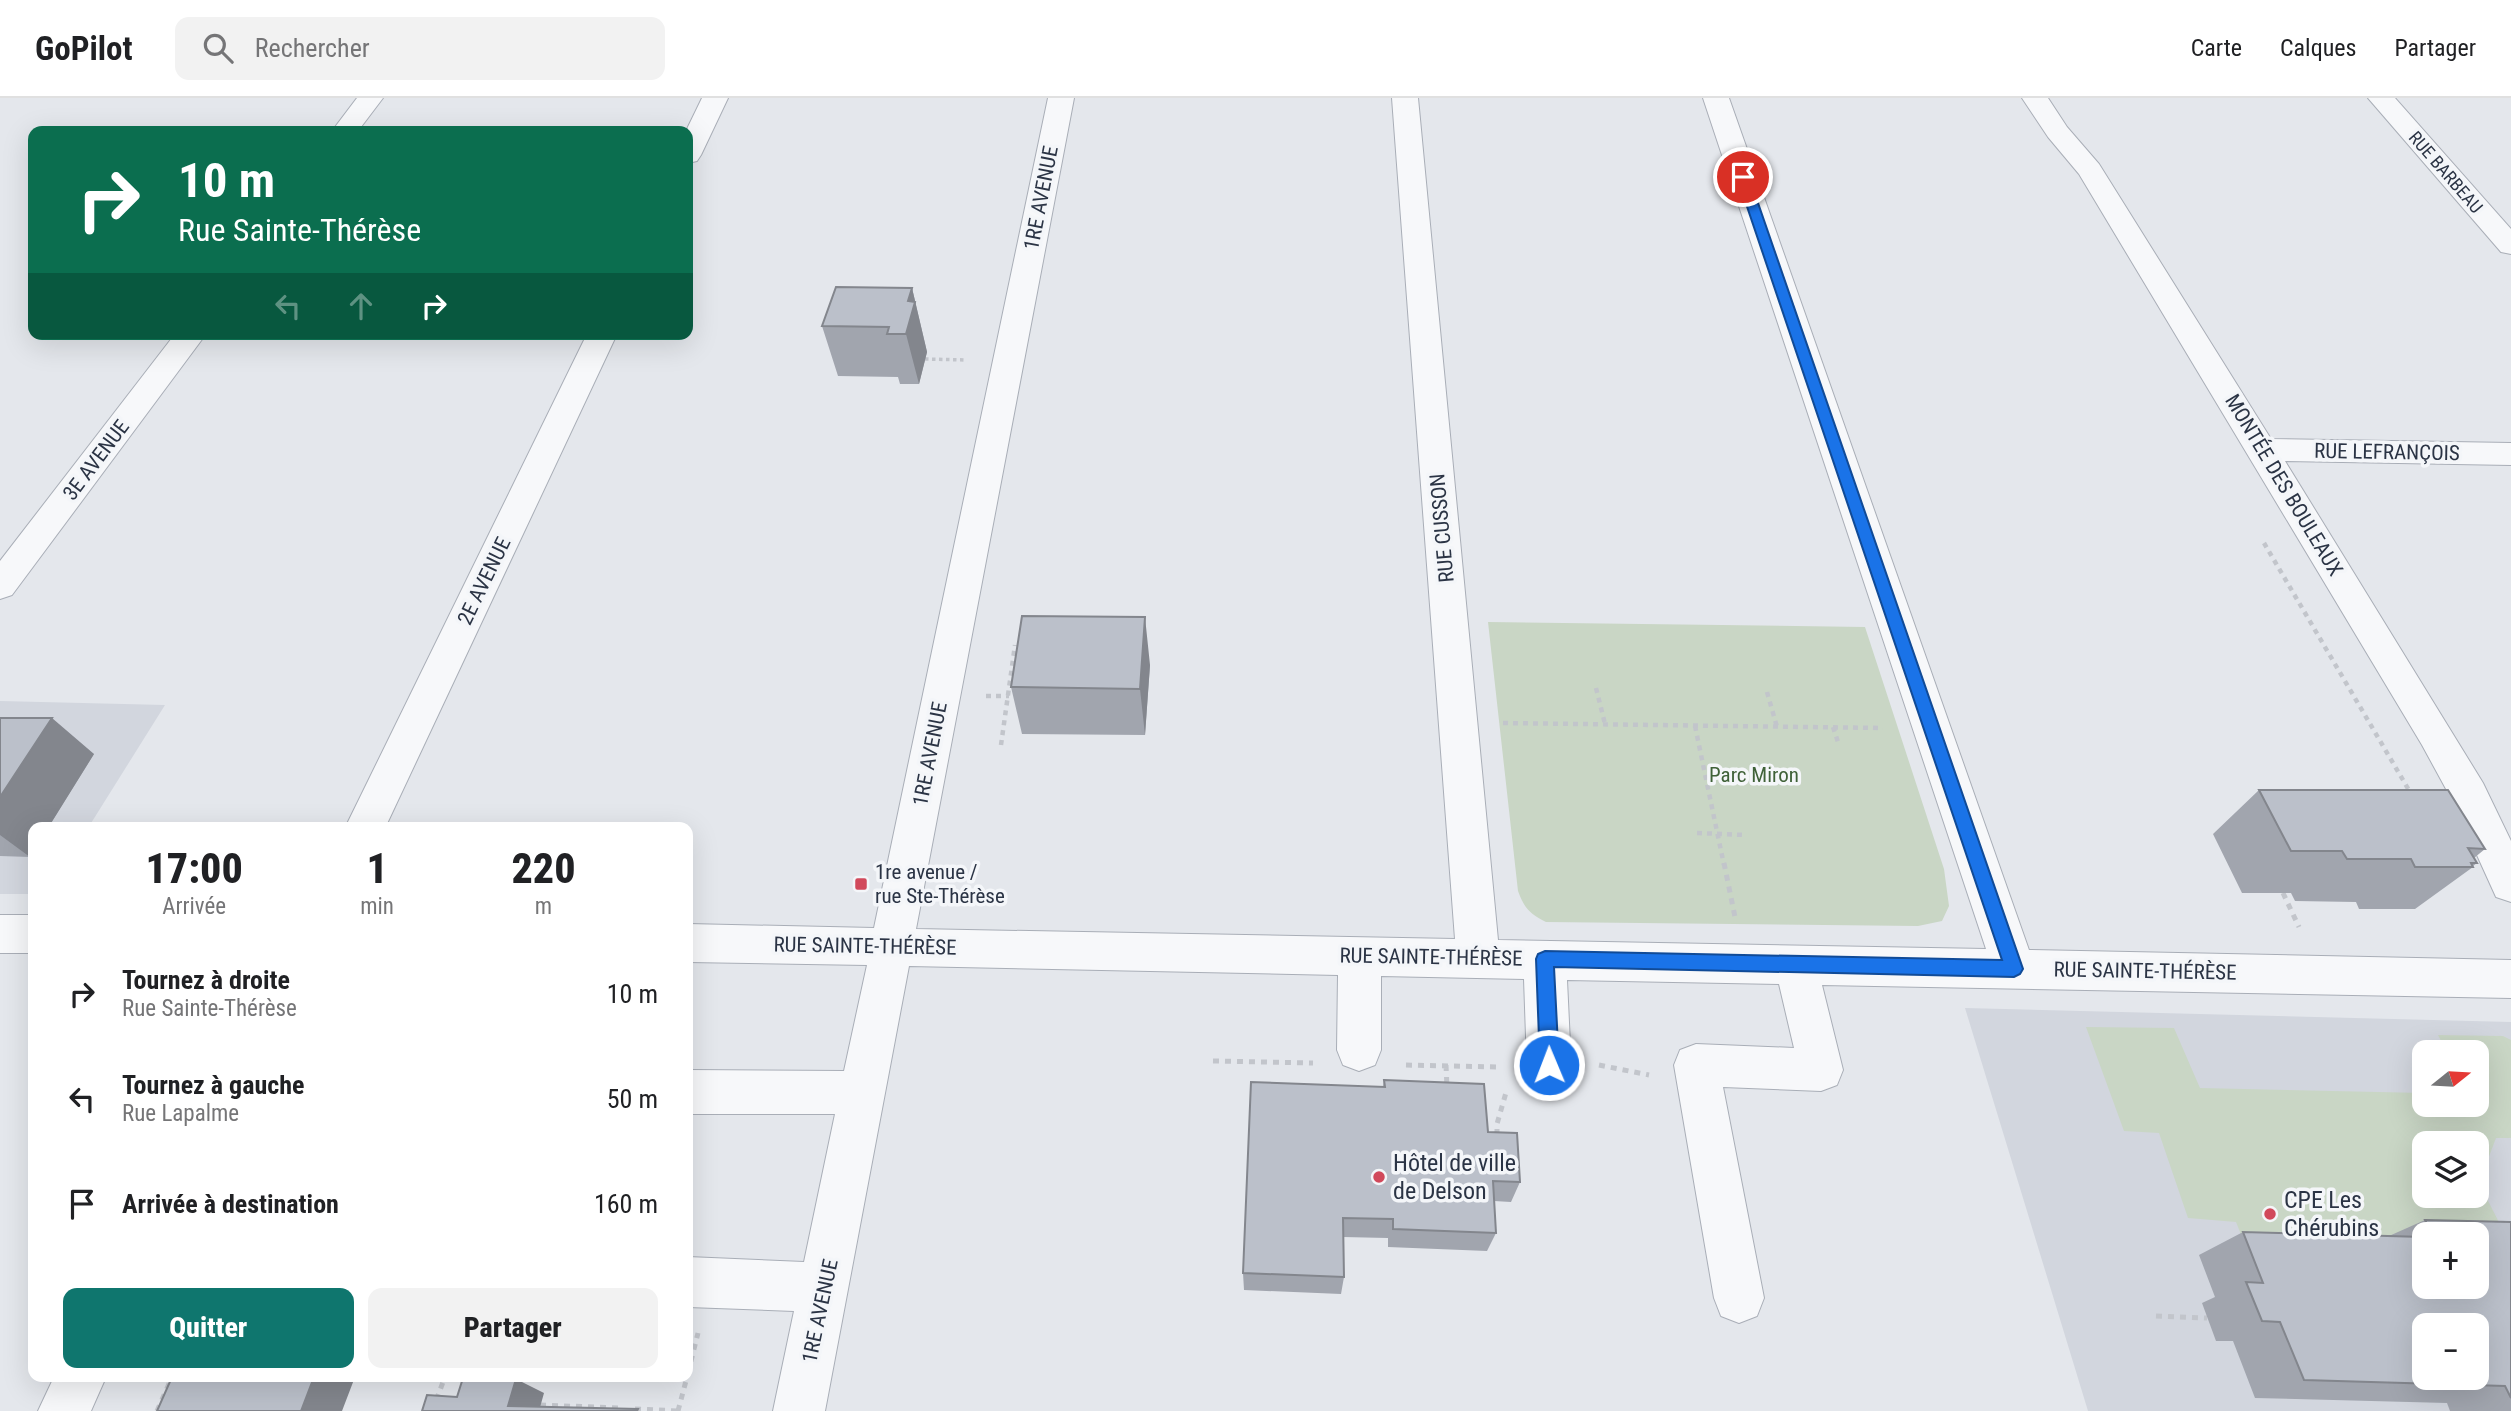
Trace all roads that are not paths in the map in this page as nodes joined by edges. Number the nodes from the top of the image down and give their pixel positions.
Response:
1 (370, 98) edge
2 (715, 98) edge
3 (1061, 98) edge
4 (1405, 98) edge
5 (1716, 98) edge
6 (2035, 98) edge
7 (2381, 98) edge
8 (349, 126) edge
9 (693, 144) edge
10 (2511, 246) edge
11 (186, 340) edge
12 (599, 340) edge
13 (2263, 450) junction
14 (2511, 454) edge
15 (0, 586) edge
16 (368, 822) edge
17 (2511, 884) edge
18 (0, 934) edge
19 (28, 934) edge
20 (693, 943) edge
21 (891, 947) junction
22 (1360, 956) junction
23 (1478, 958) junction
24 (1545, 959) junction
25 (1796, 964) junction
26 (2014, 969) junction
27 (2511, 979) edge
28 (1359, 1051) dead end
29 (1549, 1065) dead end
30 (693, 1092) edge
31 (863, 1093) junction
32 (693, 1282) edge
33 (825, 1287) junction
34 (1739, 1298) dead end
35 (78, 1382) edge
36 (64, 1411) edge
37 (799, 1411) edge

1 - 8 street
2 - 9 street
3 - 21 street, 1RE AVENUE
4 - 23 street, RUE CUSSON
5 - 26 street
6 - 13 street, MONTÉE DES BOULEAUX
7 - 10 street, RUE BARBEAU
11 - 15 street, 3E AVENUE
12 - 16 street, 2E AVENUE
13 - 14 street, RUE LEFRANÇOIS
13 - 17 street, MONTÉE DES BOULEAUX
18 - 19 street
20 - 21 street, RUE SAINTE-THÉRÈSE
21 - 22 street, RUE SAINTE-THÉRÈSE
21 - 31 street, 1RE AVENUE
22 - 23 street, RUE SAINTE-THÉRÈSE
22 - 28 street
23 - 24 street, RUE SAINTE-THÉRÈSE
24 - 25 street, RUE SAINTE-THÉRÈSE
24 - 29 street
25 - 26 street, RUE SAINTE-THÉRÈSE
25 - 34 street
26 - 27 street, RUE SAINTE-THÉRÈSE
30 - 31 street
31 - 33 street, 1RE AVENUE
32 - 33 street
33 - 37 street, 1RE AVENUE
35 - 36 street

